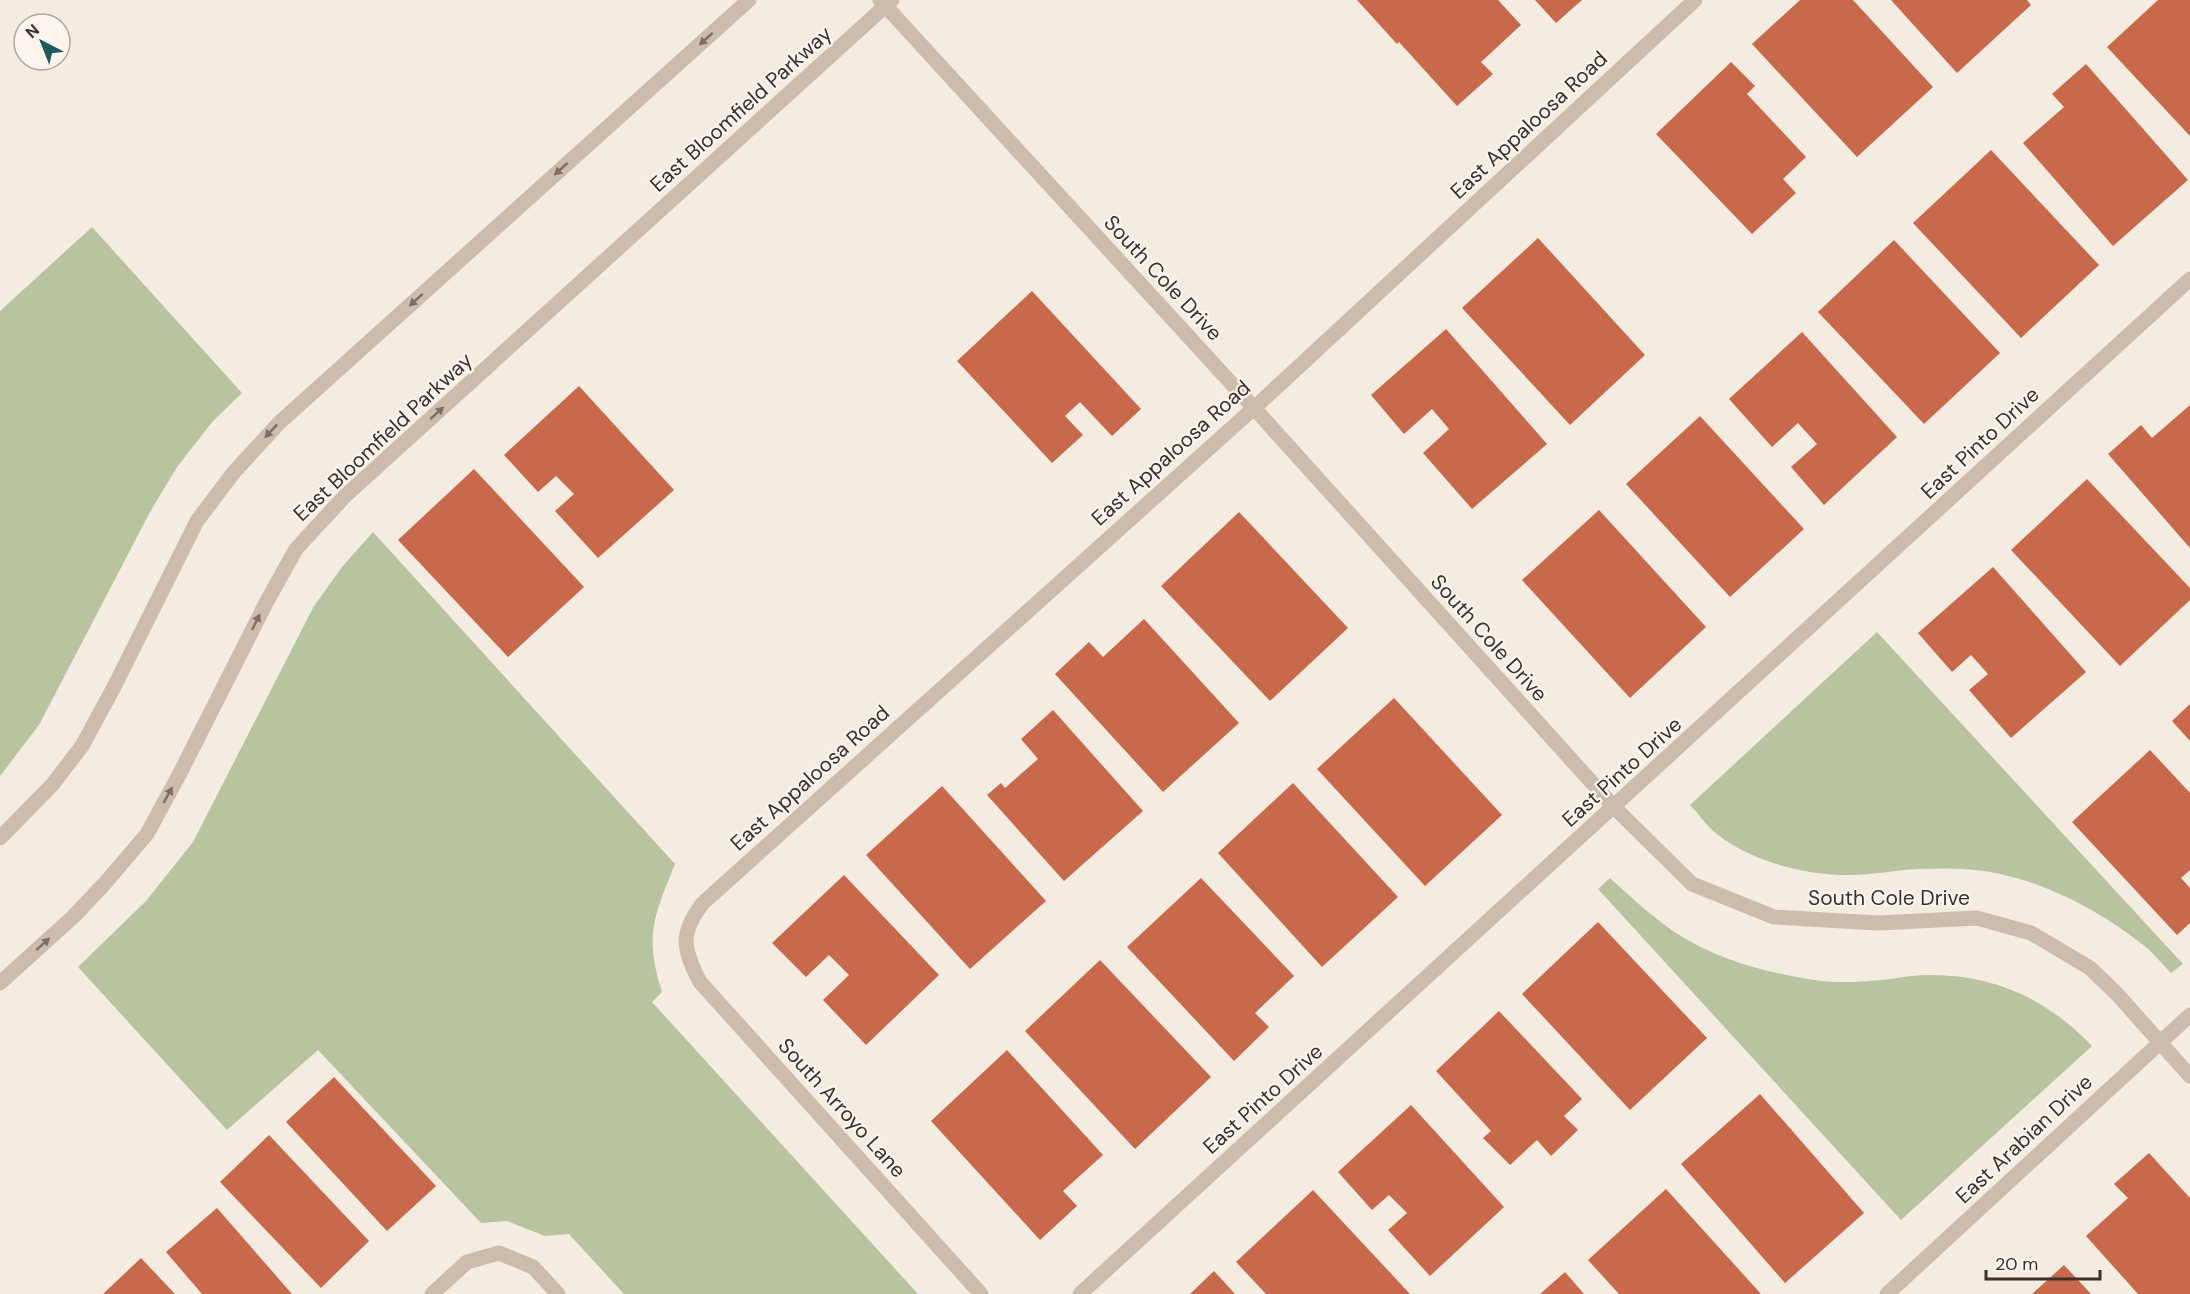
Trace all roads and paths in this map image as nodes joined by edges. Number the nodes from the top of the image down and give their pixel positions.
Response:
1 (749, 0) edge
2 (1695, 0) edge
3 (886, 2) edge
4 (2190, 279) edge
5 (1254, 408) junction
6 (1614, 807) junction
7 (0, 838) edge
8 (686, 942) joint
9 (0, 983) edge
10 (2190, 1015) edge
11 (2160, 1042) junction
12 (2190, 1076) edge
13 (432, 1294) edge
14 (558, 1294) edge
15 (981, 1294) edge
16 (1080, 1294) edge
17 (1887, 1294) edge

1 -> 7 street
2 - 5 street, East Appaloosa Road
3 - 5 street, South Cole Drive
9 -> 3 street, East Bloomfield Parkway
4 - 6 street, East Pinto Drive
5 - 6 street, South Cole Drive
5 - 8 street, East Appaloosa Road
6 - 11 street, South Cole Drive
6 - 16 street, East Pinto Drive
8 - 15 street, South Arroyo Lane
10 - 11 street, East Arabian Drive
11 - 12 street, South Cole Drive
11 - 17 street, East Arabian Drive
13 - 14 street

